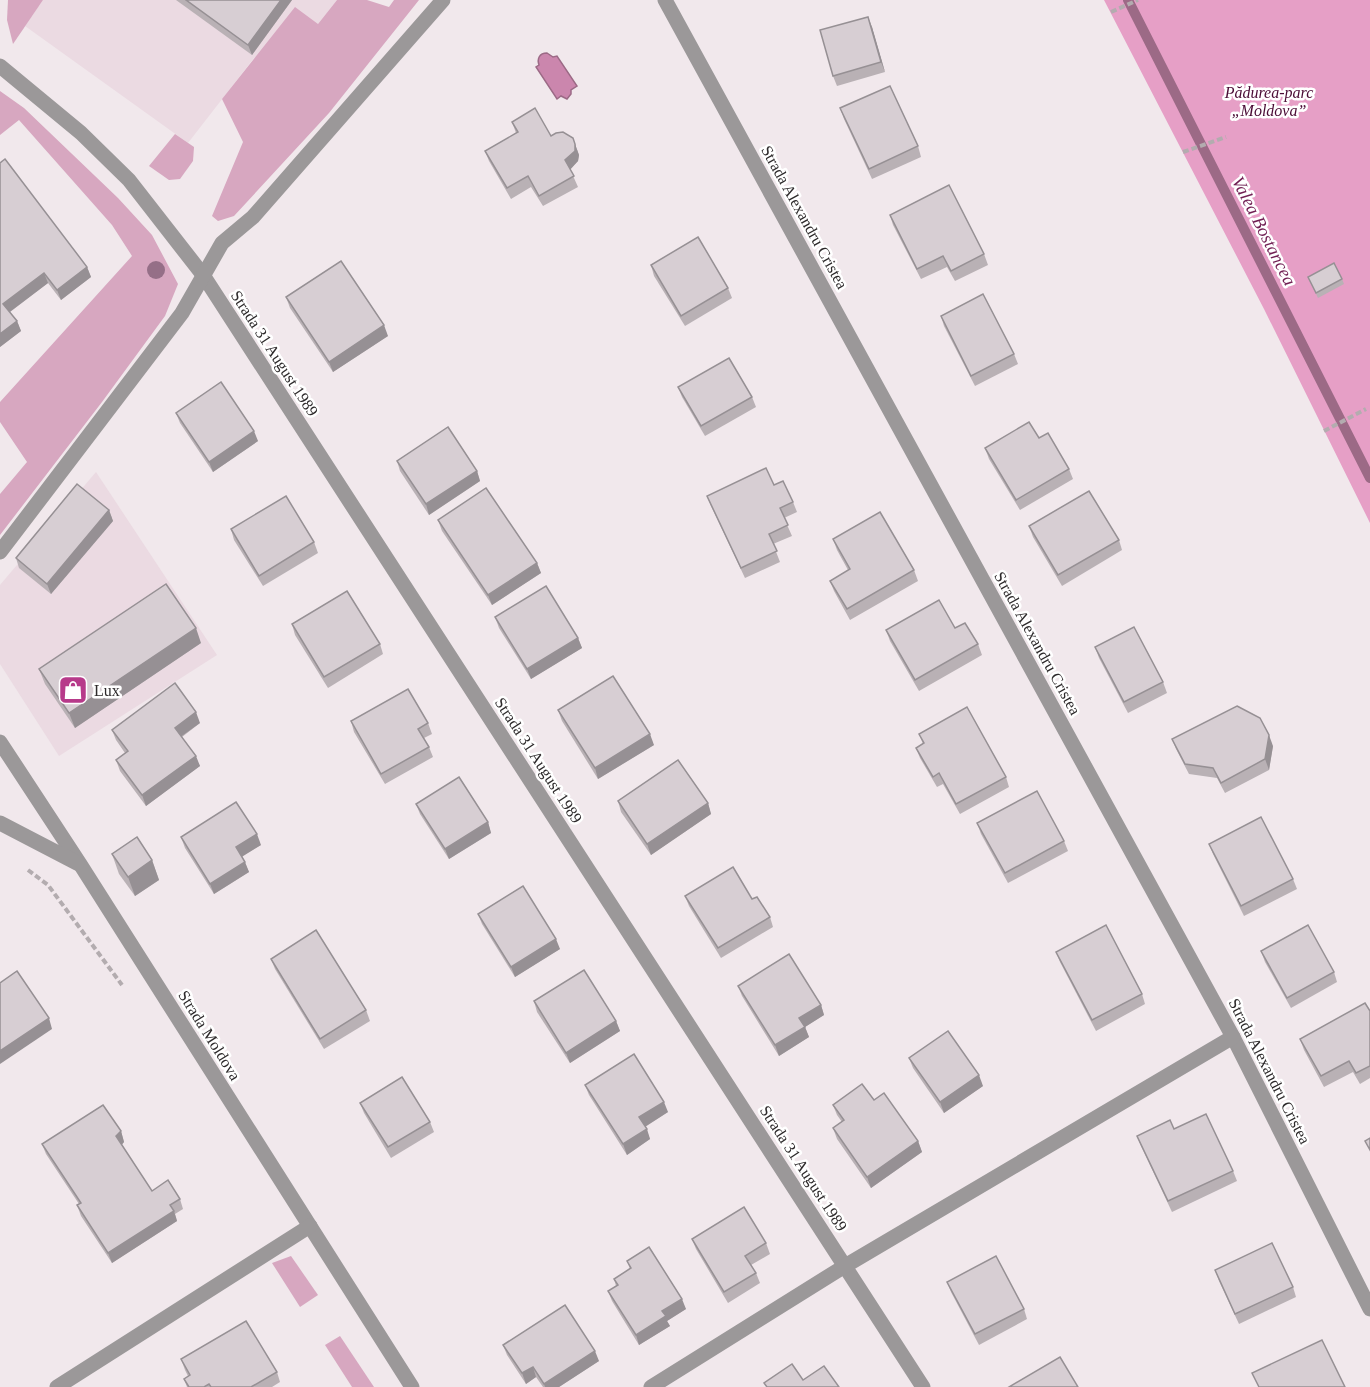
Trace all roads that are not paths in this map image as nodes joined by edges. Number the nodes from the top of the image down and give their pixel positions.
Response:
1 (443, 0) edge
2 (665, 0) edge
3 (0, 66) edge
4 (203, 274) junction
5 (0, 552) edge
6 (0, 742) edge
7 (0, 823) edge
8 (80, 864) junction
9 (1233, 1037) junction
10 (310, 1226) junction
11 (845, 1266) junction
12 (1370, 1308) edge
13 (57, 1387) edge
14 (412, 1387) edge
15 (651, 1387) edge
16 (922, 1387) edge

1 - 4 street
2 - 9 street, Strada Alexandru Cristea
3 - 4 street, Strada 31 August 1989
4 - 5 street
4 - 11 street, Strada 31 August 1989
6 - 8 street, Strada Moldova
7 - 8 street
8 - 10 street, Strada Moldova
9 - 11 street
9 - 12 street, Strada Alexandru Cristea
10 - 13 street
10 - 14 street, Strada Moldova
11 - 15 street
11 - 16 street, Strada 31 August 1989

